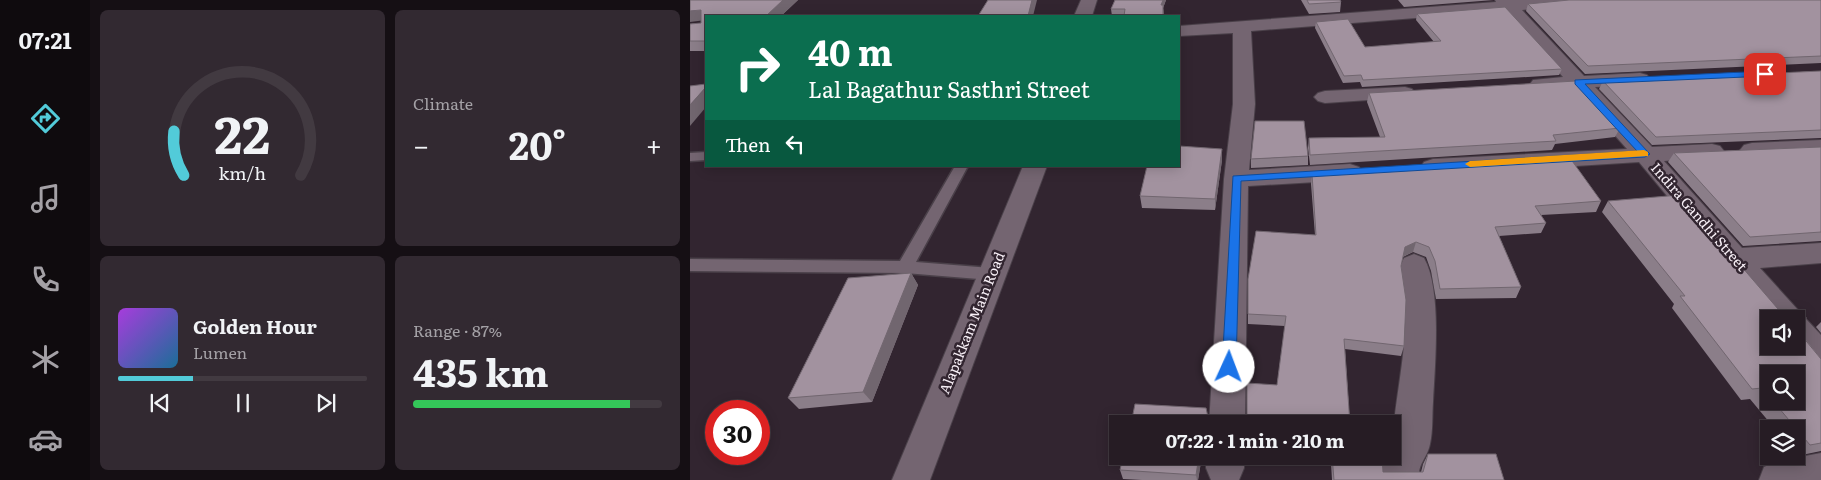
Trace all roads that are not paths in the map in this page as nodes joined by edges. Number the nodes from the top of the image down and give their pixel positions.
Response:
1 (1089, 0) edge
2 (1572, 0) edge
3 (1506, 3) edge
4 (1083, 15) edge
5 (1242, 27) junction
6 (1180, 32) edge
7 (1656, 79) edge
8 (1578, 82) junction
9 (1520, 86) edge
10 (1422, 92) edge
11 (1325, 98) dead end
12 (1821, 147) edge
13 (1645, 154) junction
14 (705, 156) edge
15 (690, 157) edge
16 (961, 167) edge
17 (1035, 167) edge
18 (1416, 168) edge
19 (1376, 170) edge
20 (1236, 178) junction
21 (1821, 253) edge
22 (1736, 258) junction
23 (690, 265) edge
24 (1414, 265) dead end
25 (905, 267) junction
26 (991, 274) junction
27 (1779, 310) edge
28 (1805, 340) edge
29 (1821, 358) edge
30 (1226, 415) edge
31 (1821, 471) edge
32 (911, 480) edge
33 (1400, 480) edge
34 (1778, 480) edge

1 - 4 street
2 - 3 street
3 - 5 street
3 - 8 street, Indira Gandhi Street
5 - 6 street
5 - 20 street
7 - 8 street
8 - 9 street
8 - 13 street, Indira Gandhi Street
10 - 11 street
12 - 13 street
13 - 18 street
13 - 22 street, Indira Gandhi Street
14 - 15 lane
16 - 25 lane
17 - 26 street, Alapakkam Main Road
19 - 20 street
20 - 30 street
21 - 22 street
22 - 27 street, Indira Gandhi Street
23 - 25 lane
24 - 33 street
25 - 26 lane
26 - 32 street, Alapakkam Main Road
28 - 29 street
31 - 34 street

